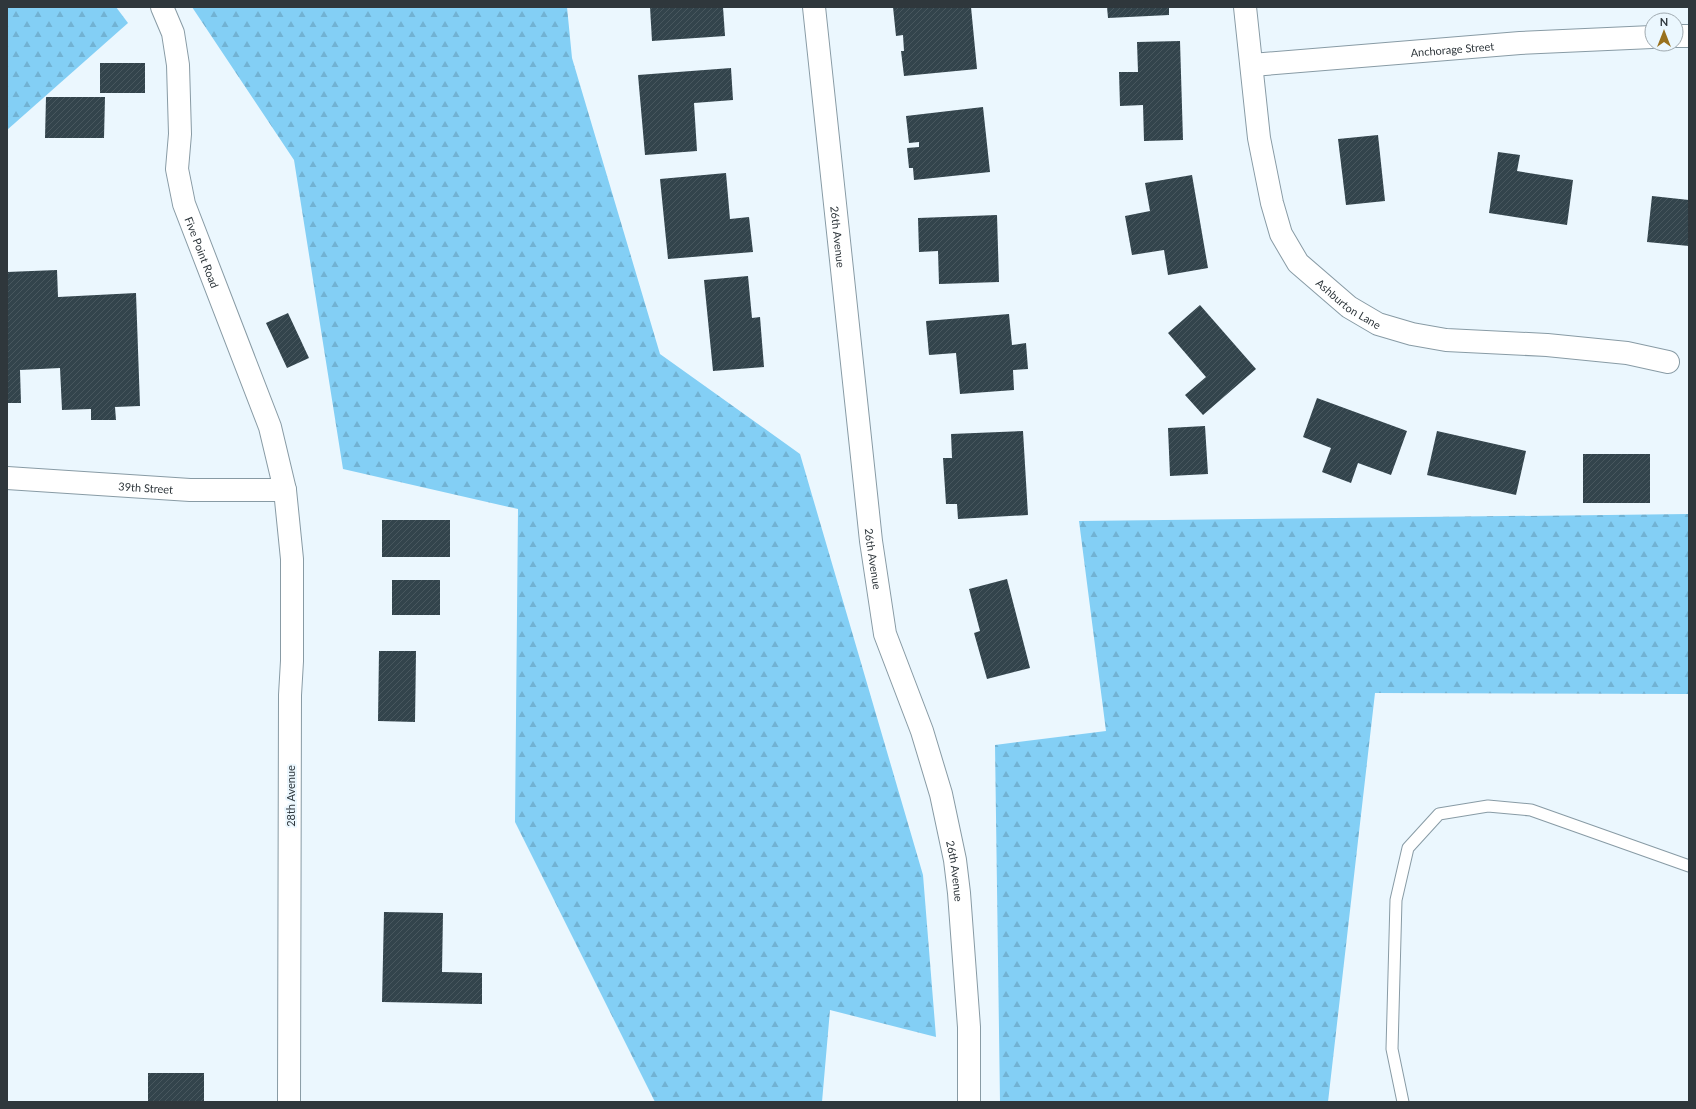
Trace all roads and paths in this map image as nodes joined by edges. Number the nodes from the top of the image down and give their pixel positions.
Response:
1 (162, 7) edge
2 (814, 7) edge
3 (1245, 7) edge
4 (1644, 37) edge
5 (1252, 66) junction
6 (1668, 362) dead end
7 (7, 478) edge
8 (285, 490) junction
9 (1689, 866) edge
10 (289, 1102) edge
11 (969, 1102) edge
12 (1403, 1102) edge

1 - 8 street, Five Point Road
2 - 11 street, 26th Avenue
3 - 5 street, Ashburton Lane
4 - 5 street, Anchorage Street
5 - 6 street, Ashburton Lane
7 - 8 street, 39th Street
8 - 10 street, 28th Avenue
9 - 12 lane

